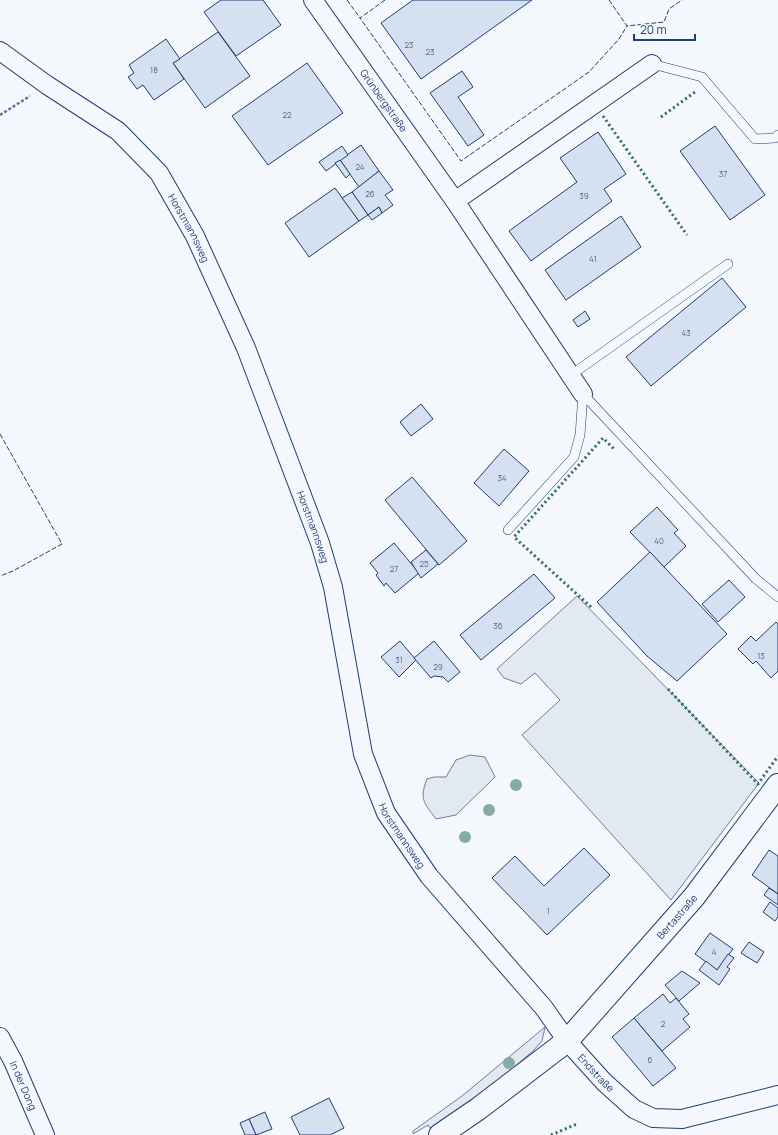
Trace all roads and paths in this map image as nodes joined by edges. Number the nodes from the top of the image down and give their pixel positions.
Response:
1 (313, 0) edge
2 (0, 51) edge
3 (652, 64) joint
4 (47, 86) junction
5 (0, 115) edge
6 (778, 135) edge
7 (455, 201) junction
8 (728, 264) dead end
9 (571, 375) junction
10 (583, 394) junction
11 (508, 530) dead end
12 (778, 597) edge
13 (778, 785) edge
14 (0, 1037) edge
15 (566, 1041) junction
16 (778, 1095) edge
17 (45, 1135) edge
18 (440, 1135) edge

1 - 7 street, Grünbergstraße
2 - 4 street, Horstmannsweg
3 - 6 lane
3 - 7 street
4 - 5 path
4 - 15 street, Horstmannsweg
7 - 9 street, Grünbergstraße
8 - 9 lane
9 - 10 street, Grünbergstraße
10 - 11 lane
10 - 12 lane
13 - 15 street, Bertastraße
14 - 17 street, In der Dong
15 - 16 street, Endstraße
15 - 18 street

